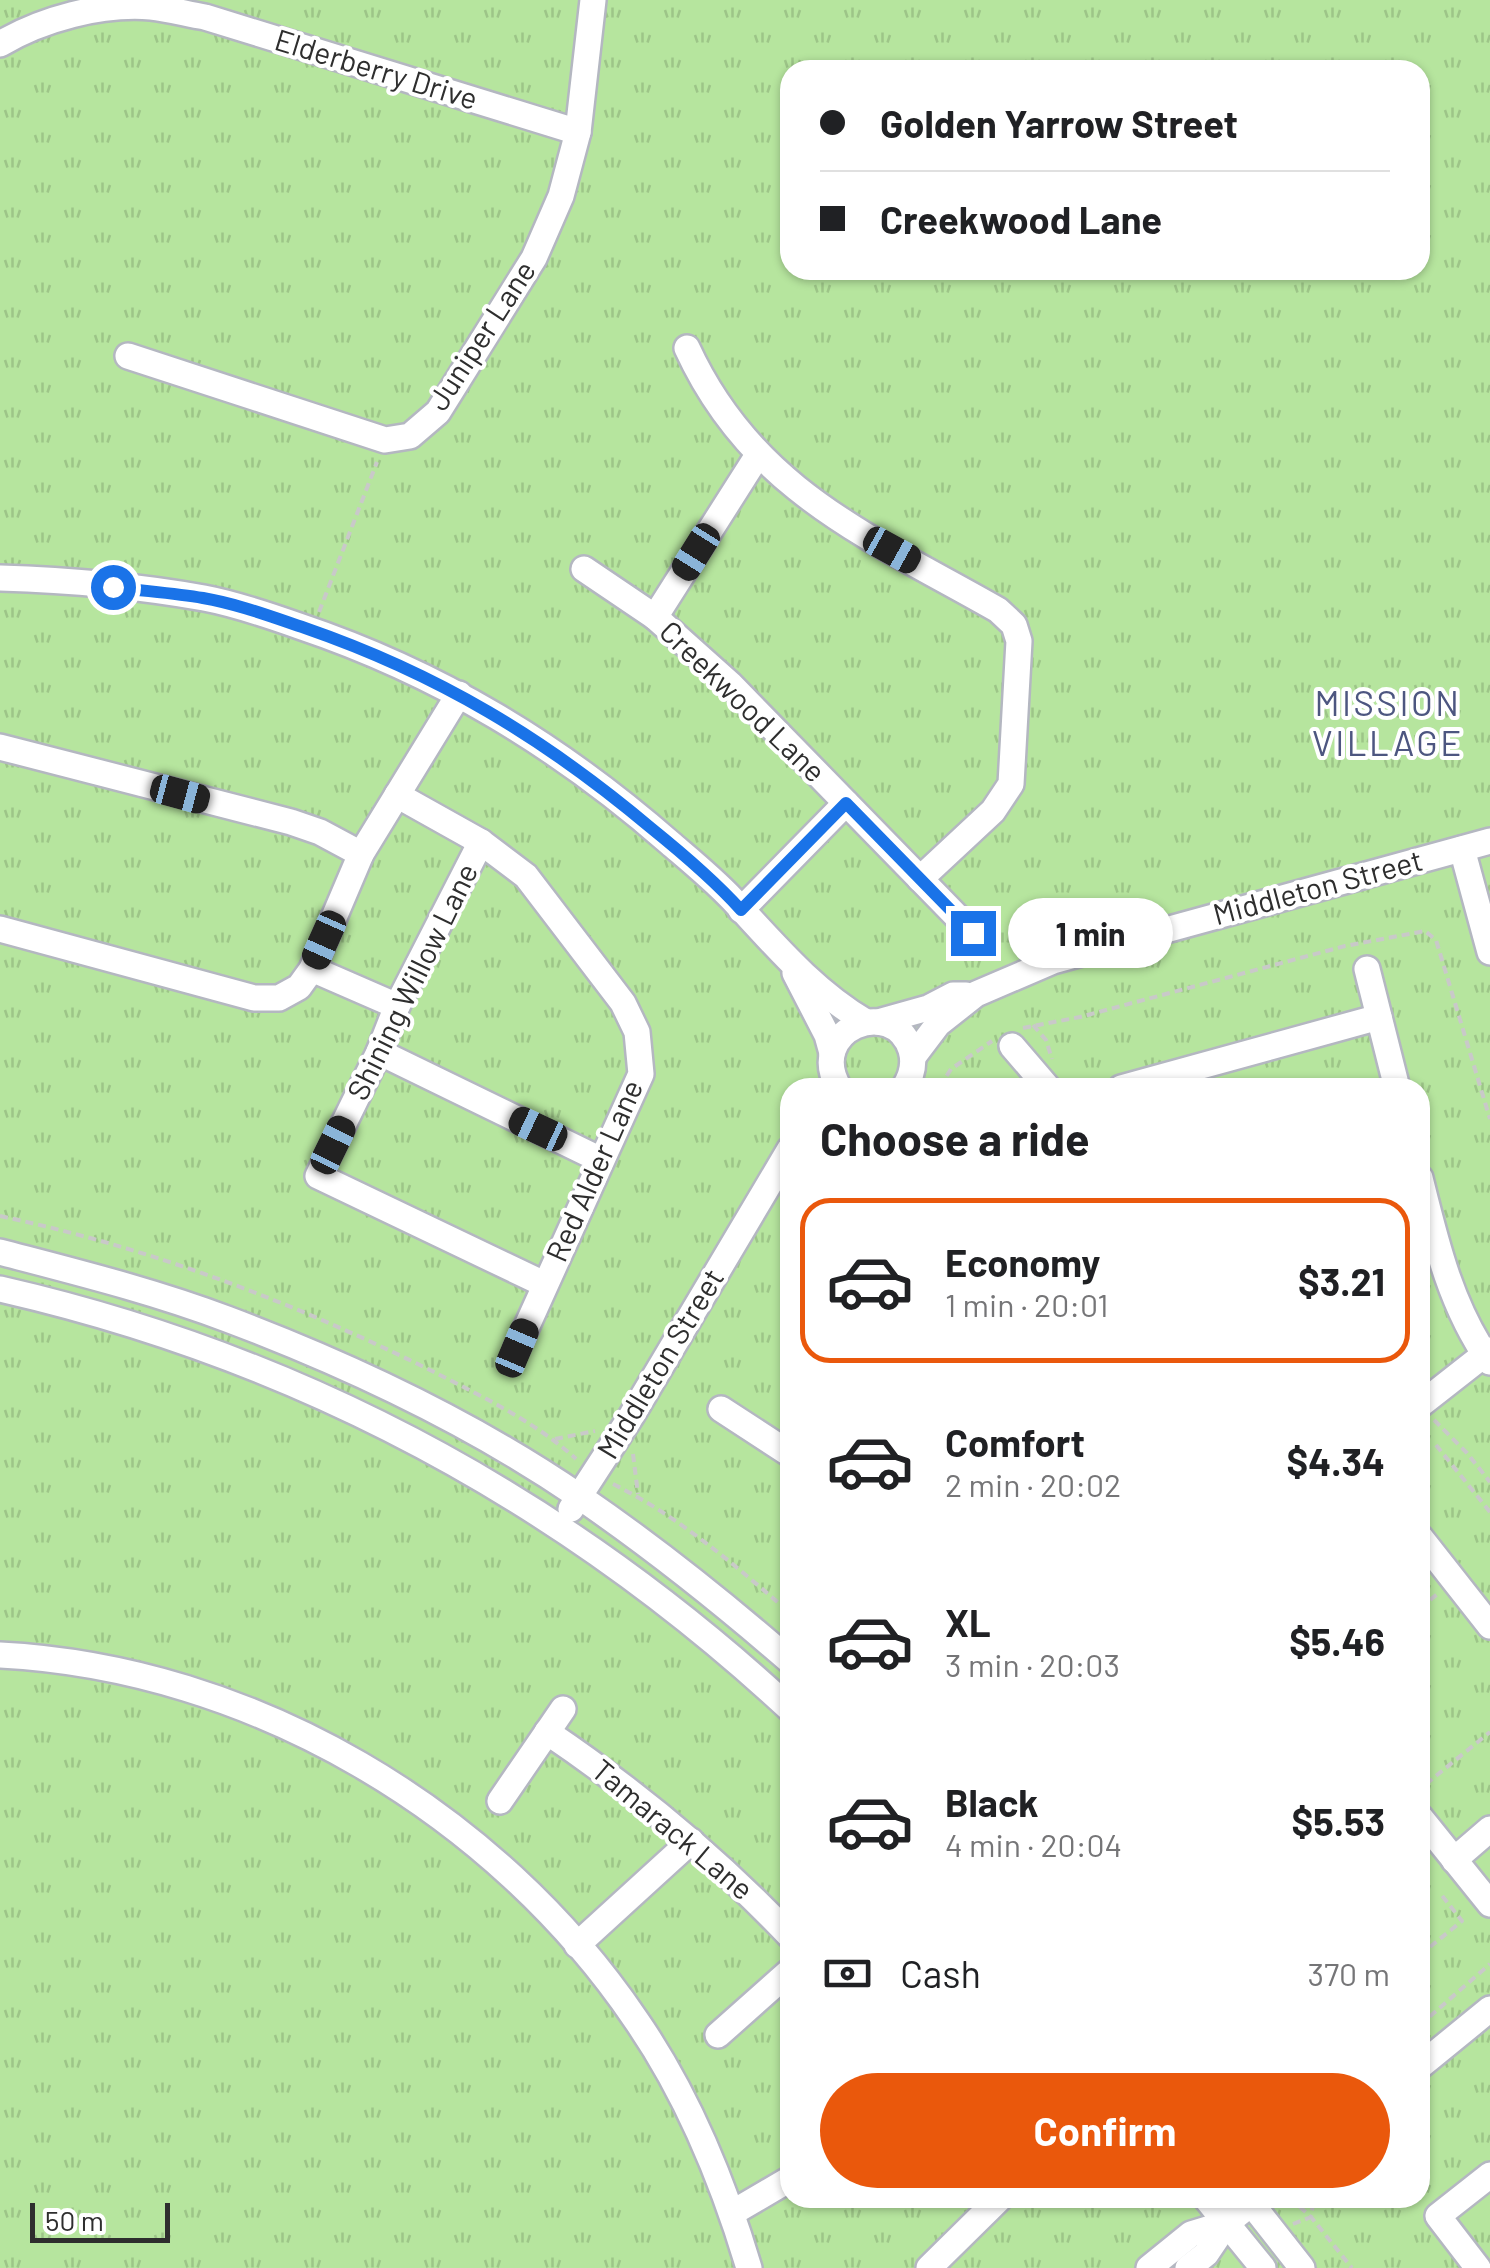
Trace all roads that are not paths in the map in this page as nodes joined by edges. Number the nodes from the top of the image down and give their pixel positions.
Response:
1 (593, 0) edge
2 (0, 44) edge
3 (578, 132) junction
4 (687, 348) dead end
5 (128, 356) dead end
6 (758, 456) junction
7 (584, 569) dead end
8 (0, 578) edge
9 (655, 617) junction
10 (459, 694) junction
11 (0, 748) edge
12 (397, 795) junction
13 (846, 803) junction
14 (1490, 841) edge
15 (482, 842) junction
16 (1462, 849) junction
17 (362, 854) junction
18 (920, 878) junction
19 (741, 910) junction
20 (0, 929) edge
21 (973, 933) dead end
22 (1490, 952) edge
23 (788, 960) junction
24 (1367, 968) dead end
25 (312, 969) junction
26 (976, 994) junction
27 (397, 1006) junction
28 (1379, 1017) junction
29 (872, 1022) junction
30 (1005, 1039) road end
31 (379, 1052) junction
32 (831, 1073) edge
33 (912, 1076) edge
34 (1039, 1078) edge
35 (1157, 1078) edge
36 (1394, 1078) edge
37 (601, 1160) junction
38 (780, 1166) edge
39 (1430, 1217) edge
40 (0, 1252) edge
41 (544, 1284) junction
42 (0, 1289) edge
43 (517, 1348) dead end
44 (1488, 1355) edge
45 (1430, 1397) edge
46 (720, 1409) dead end
47 (780, 1439) edge
48 (579, 1497) junction
49 (559, 1526) junction
50 (1430, 1550) edge
51 (1490, 1626) edge
52 (780, 1653) edge
53 (0, 1655) edge
54 (780, 1701) edge
55 (562, 1710) dead end
56 (548, 1732) junction
57 (500, 1801) dead end
58 (1490, 1829) edge
59 (1430, 1830) edge
60 (692, 1840) junction
61 (1454, 1860) junction
62 (1490, 1904) edge
63 (780, 1926) edge
64 (577, 1945) junction
65 (780, 1980) edge
66 (1490, 2009) edge
67 (718, 2034) dead end
68 (1430, 2058) edge
69 (1490, 2175) edge
70 (780, 2185) edge
71 (988, 2208) edge
72 (1214, 2208) edge
73 (1243, 2208) edge
74 (1259, 2208) edge
75 (732, 2213) junction
76 (1227, 2224) junction
77 (749, 2268) edge
78 (930, 2268) edge
79 (1149, 2268) edge
80 (1188, 2268) edge
81 (1262, 2268) edge
82 (1302, 2268) edge
83 (1478, 2268) edge

1 - 3 street, Juniper Lane
2 - 3 street, Elderberry Drive
3 - 5 street, Juniper Lane
4 - 6 street
6 - 9 street
6 - 18 street
7 - 9 street, Creekwood Lane
8 - 10 street
9 - 13 street, Creekwood Lane
10 - 12 street
10 - 19 street
11 - 17 street
12 - 15 street, Red Alder Lane
12 - 17 street
13 - 18 street, Creekwood Lane
13 - 19 street
14 - 16 street, Middleton Street
15 - 27 street, Shining Willow Lane
15 - 37 street, Red Alder Lane
16 - 22 street
16 - 26 street, Middleton Street
17 - 25 street
18 - 21 street, Creekwood Lane
19 - 23 street
20 - 25 street
23 - 29 street
23 - 32 street
24 - 28 street
25 - 27 street
26 - 29 street, Middleton Street
26 - 33 street, Middleton Street
27 - 31 street, Shining Willow Lane
28 - 35 street
28 - 36 street
29 - 32 street
29 - 33 street
30 - 34 street
31 - 37 street
31 - 41 street, Shining Willow Lane
37 - 41 street, Red Alder Lane
38 - 48 street, Middleton Street
39 - 44 street
40 - 48 street
41 - 43 street, Red Alder Lane
42 - 49 street
44 - 45 street
46 - 47 street
48 - 49 street, Middleton Street
48 - 52 street
49 - 54 street
50 - 51 street
53 - 64 street
55 - 56 street
56 - 57 street
56 - 60 street, Tamarack Lane
58 - 61 street
59 - 61 street
60 - 63 street, Tamarack Lane
60 - 64 street
61 - 62 street
64 - 75 street
65 - 67 street
66 - 68 street
69 - 83 street
70 - 75 street
71 - 78 street
72 - 76 street
73 - 76 street
74 - 82 street
75 - 77 street
76 - 79 street
76 - 80 street
76 - 81 street

